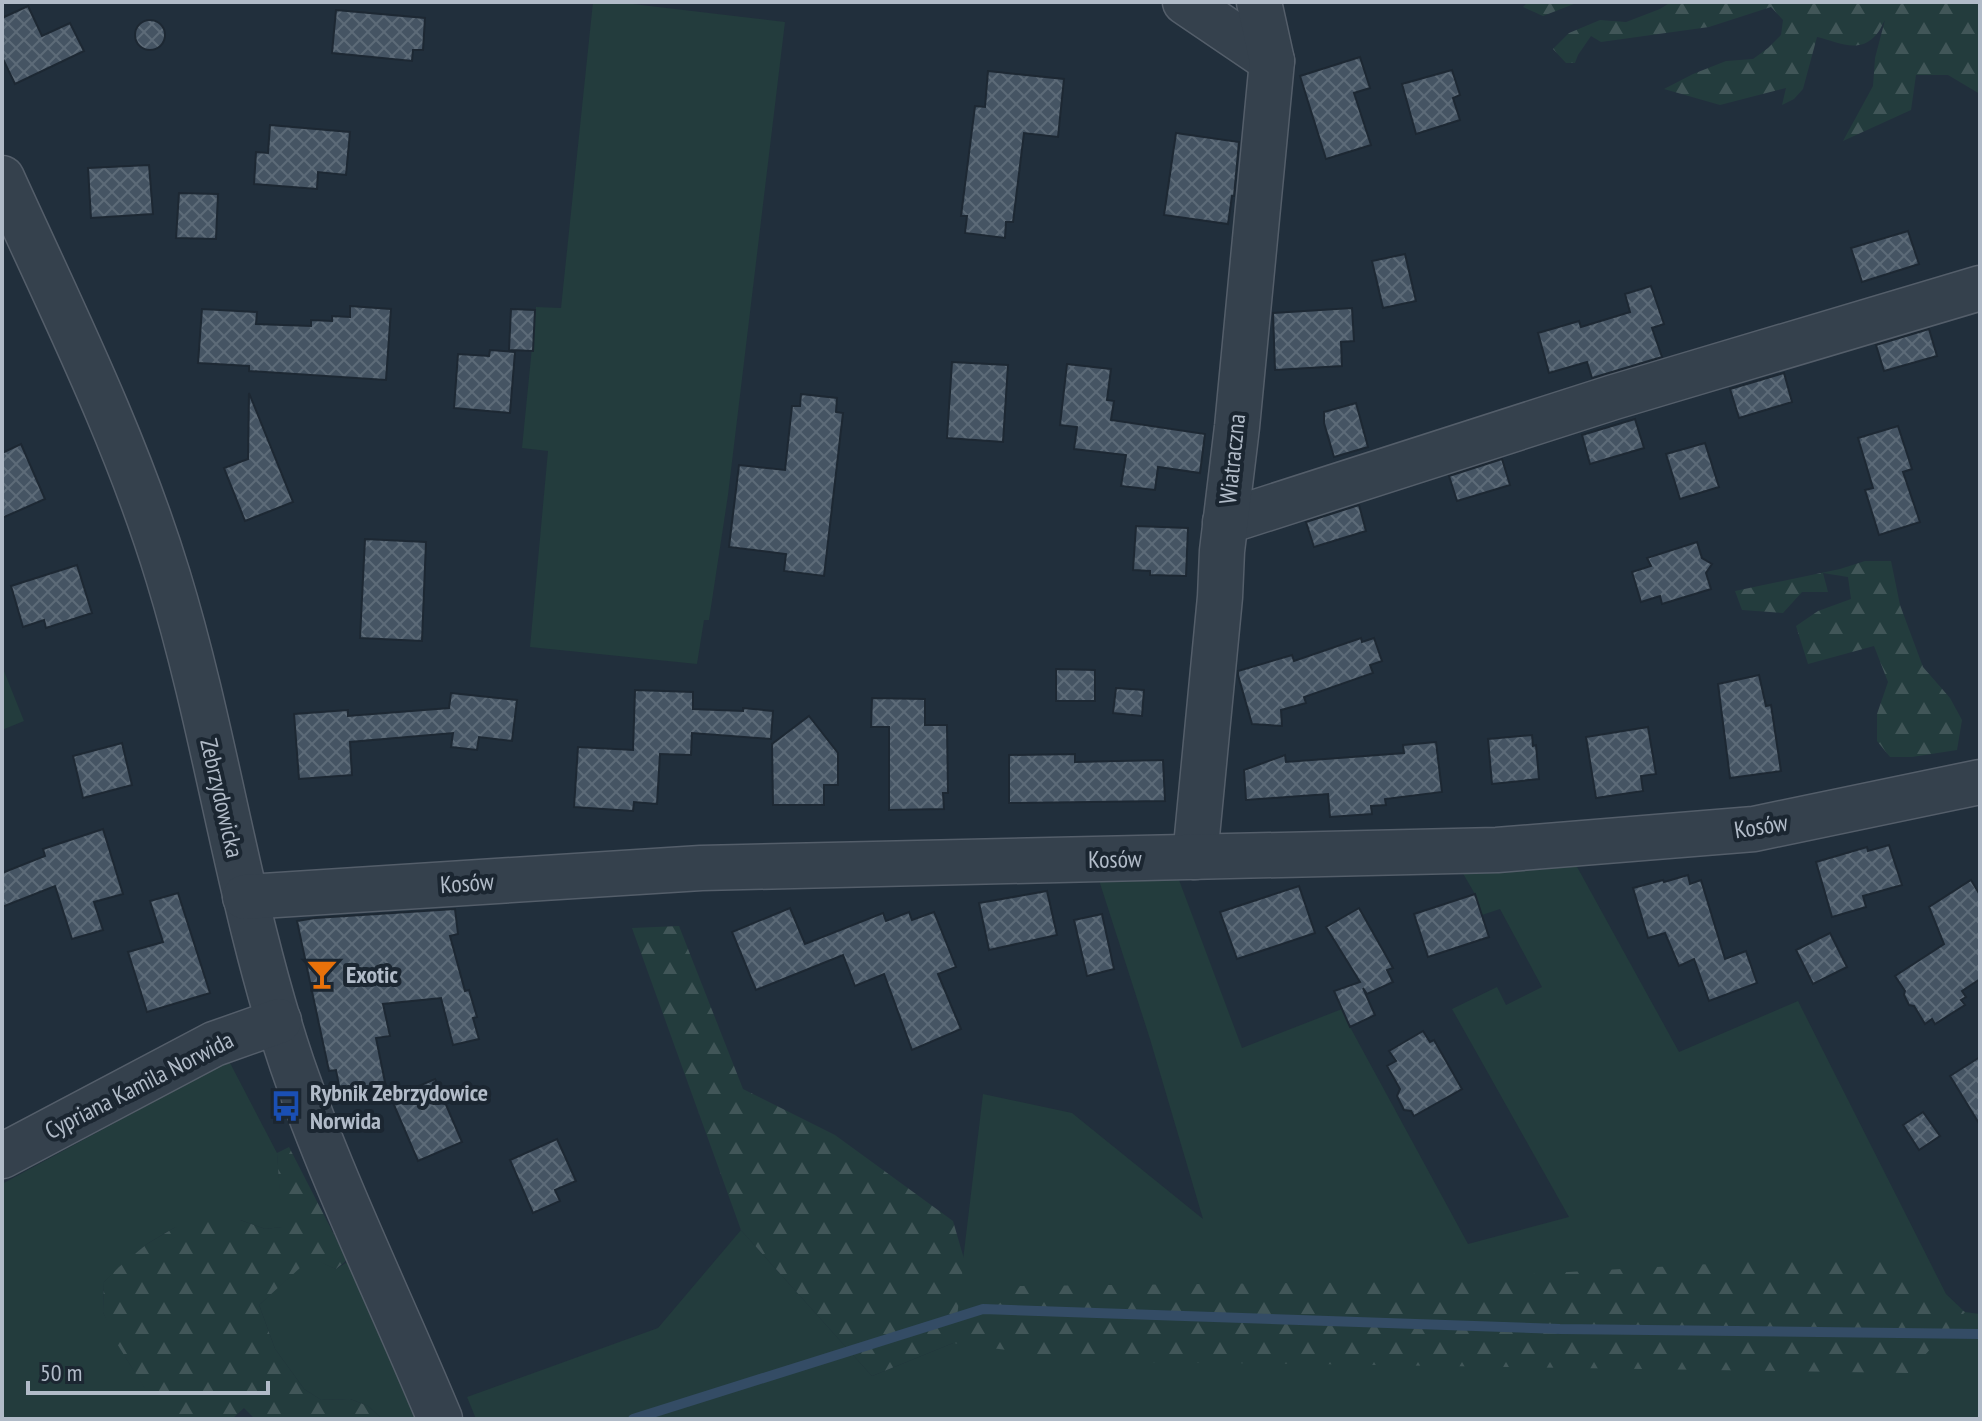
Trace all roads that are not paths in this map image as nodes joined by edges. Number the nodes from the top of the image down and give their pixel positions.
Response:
1 (1185, 2) edge
2 (1259, 2) edge
3 (1272, 61) junction
4 (2, 178) edge
5 (1980, 288) edge
6 (1225, 522) junction
7 (1980, 782) edge
8 (1195, 857) junction
9 (245, 897) junction
10 (279, 1021) junction
11 (2, 1156) edge
12 (440, 1419) edge

1 - 3 street
2 - 3 street, Wiatraczna
3 - 6 street, Wiatraczna
4 - 9 street, Zebrzydowicka
5 - 6 street
6 - 8 street, Wiatraczna
7 - 8 street, Kosów
8 - 9 street, Kosów
9 - 10 street, Zebrzydowicka
10 - 11 street, Cypriana Kamila Norwida
10 - 12 street, Zebrzydowicka

